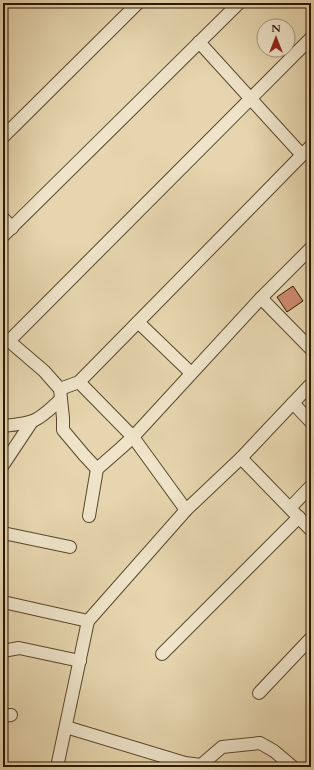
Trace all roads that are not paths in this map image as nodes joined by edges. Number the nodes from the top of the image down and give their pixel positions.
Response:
1 (138, 3) edge
2 (238, 3) edge
3 (311, 38) edge
4 (199, 42) junction
5 (250, 99) junction
6 (3, 137) edge
7 (311, 146) edge
8 (302, 155) junction
9 (3, 218) edge
10 (12, 228) junction
11 (3, 236) edge
12 (311, 248) edge
13 (261, 298) junction
14 (138, 322) junction
15 (6, 340) edge
16 (311, 350) edge
17 (191, 373) junction
18 (79, 382) junction
19 (311, 384) edge
20 (60, 395) junction
21 (293, 403) junction
22 (45, 416) junction
23 (311, 422) edge
24 (31, 423) junction
25 (3, 426) edge
26 (63, 430) junction
27 (133, 437) junction
28 (241, 458) junction
29 (3, 465) edge
30 (97, 469) junction
31 (311, 486) edge
32 (290, 508) junction
33 (186, 510) junction
34 (89, 516) dead end
35 (299, 517) junction
36 (311, 530) edge
37 (3, 533) edge
38 (70, 548) dead end
39 (3, 602) edge
40 (88, 622) junction
41 (310, 641) edge
42 (3, 651) edge
43 (162, 654) dead end
44 (80, 661) junction
45 (259, 693) dead end
46 (66, 727) junction
47 (57, 767) edge
48 (293, 767) edge

1 - 6 street
2 - 4 street
3 - 5 street
4 - 5 street
4 - 10 street
5 - 8 street
5 - 15 street
7 - 8 street
8 - 14 street
9 - 10 street
10 - 11 street
12 - 13 street
13 - 16 street
13 - 17 street
14 - 17 street
14 - 18 street
15 - 20 street
17 - 27 street
18 - 20 street
18 - 27 street
19 - 21 street
20 - 22 street
20 - 26 street
21 - 23 street
21 - 28 street
22 - 24 street
22 - 26 street
24 - 25 street
24 - 29 street
26 - 30 street
27 - 30 street
27 - 33 street
28 - 32 street
28 - 33 street
30 - 34 street
31 - 32 street
32 - 35 street
33 - 40 street
35 - 36 street
35 - 43 street
37 - 38 street
39 - 40 street
40 - 44 street
41 - 45 street
42 - 44 street
44 - 46 street
46 - 47 street
46 - 48 street

